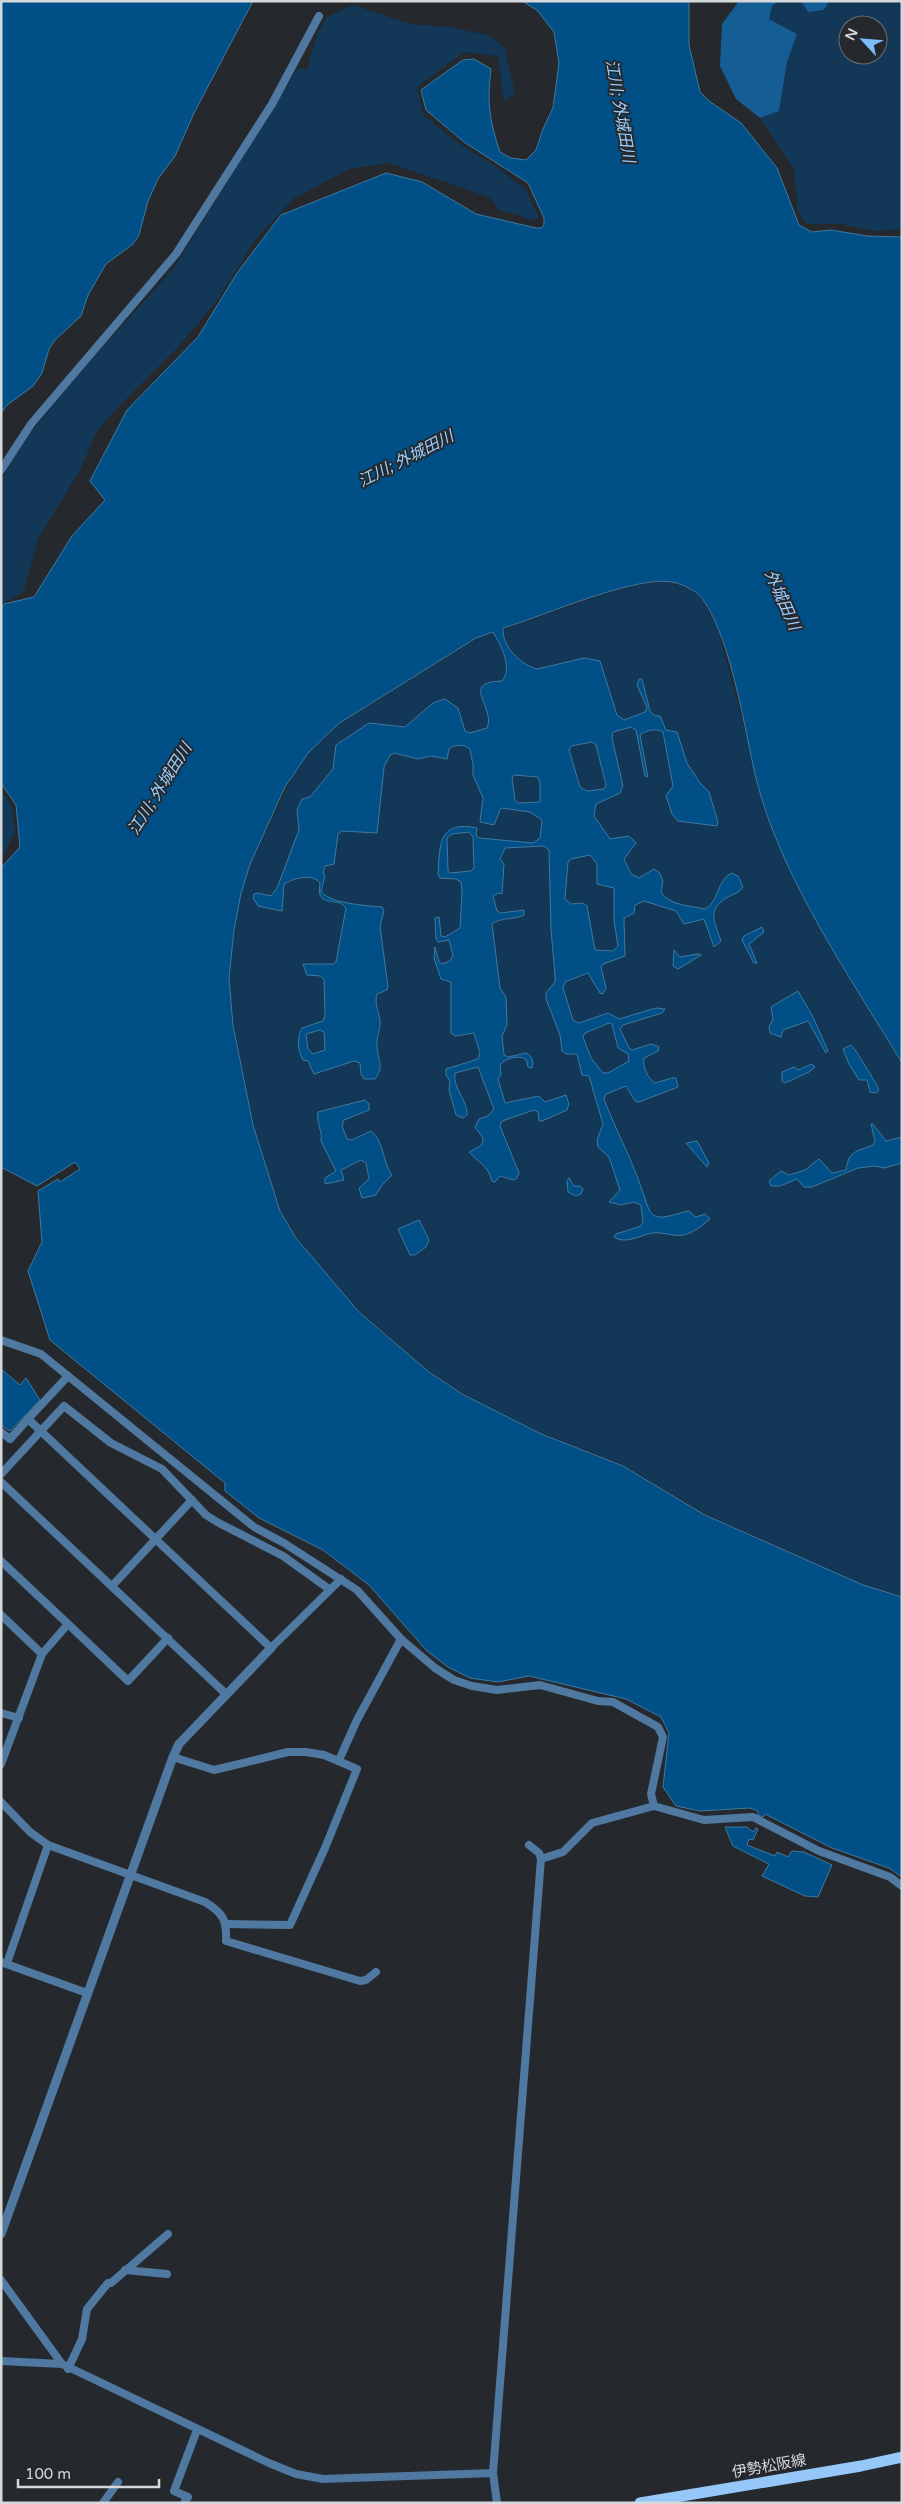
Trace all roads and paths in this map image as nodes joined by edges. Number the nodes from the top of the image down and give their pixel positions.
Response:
1 (320, 16) dead end
2 (1, 470) edge
3 (1, 1340) edge
4 (68, 1376) junction
5 (28, 1419) junction
6 (1, 1432) edge
7 (41, 1432) junction
8 (1, 1474) edge
9 (1, 1482) edge
10 (192, 1500) junction
11 (155, 1539) junction
12 (1, 1561) edge
13 (340, 1579) junction
14 (112, 1586) junction
15 (330, 1589) junction
16 (1, 1615) edge
17 (68, 1624) junction
18 (168, 1638) junction
19 (401, 1639) junction
20 (271, 1648) junction
21 (42, 1654) junction
22 (226, 1694) junction
23 (1, 1713) edge
24 (18, 1718) junction
25 (173, 1757) junction
26 (339, 1760) junction
27 (1, 1764) edge
28 (1, 1802) edge
29 (654, 1806) junction
30 (48, 1845) junction
31 (529, 1845) dead end
32 (540, 1858) junction
33 (129, 1873) junction
34 (902, 1886) edge
35 (227, 1924) junction
36 (4, 1962) edge
37 (376, 1972) dead end
38 (87, 1993) junction
39 (1, 2234) edge
40 (168, 2234) dead end
41 (125, 2270) junction
42 (167, 2274) dead end
43 (1, 2280) edge
44 (1, 2361) edge
45 (65, 2366) junction
46 (198, 2430) junction
47 (902, 2457) edge
48 (493, 2474) junction
49 (118, 2482) dead end
50 (103, 2503) edge
51 (184, 2503) edge
52 (497, 2503) edge
53 (640, 2503) edge

1 - 2 street
3 - 4 street
4 - 5 street
4 - 13 street
5 - 6 street
5 - 7 street
7 - 8 street
7 - 10 street
7 - 11 street
9 - 14 street
10 - 11 street
10 - 15 street
11 - 14 street
11 - 20 street
12 - 17 street
13 - 15 street
13 - 19 street
14 - 18 street
15 - 20 street
16 - 21 street
17 - 18 street
17 - 21 street
18 - 22 street
19 - 26 street
19 - 29 street
20 - 22 street
21 - 24 street
22 - 25 street
23 - 24 street
24 - 27 street
25 - 26 street
25 - 33 street
26 - 35 street
28 - 30 street
29 - 32 street
29 - 34 street
30 - 33 street
30 - 36 street
31 - 32 street
32 - 48 street
33 - 35 street
33 - 38 street
35 - 37 street
36 - 38 street
38 - 39 street
40 - 41 street
41 - 42 street
41 - 45 street
43 - 45 street
44 - 45 street
45 - 46 street
46 - 48 street
46 - 51 street
47 - 53 main road, 伊勢松阪線
48 - 52 street
49 - 50 street

